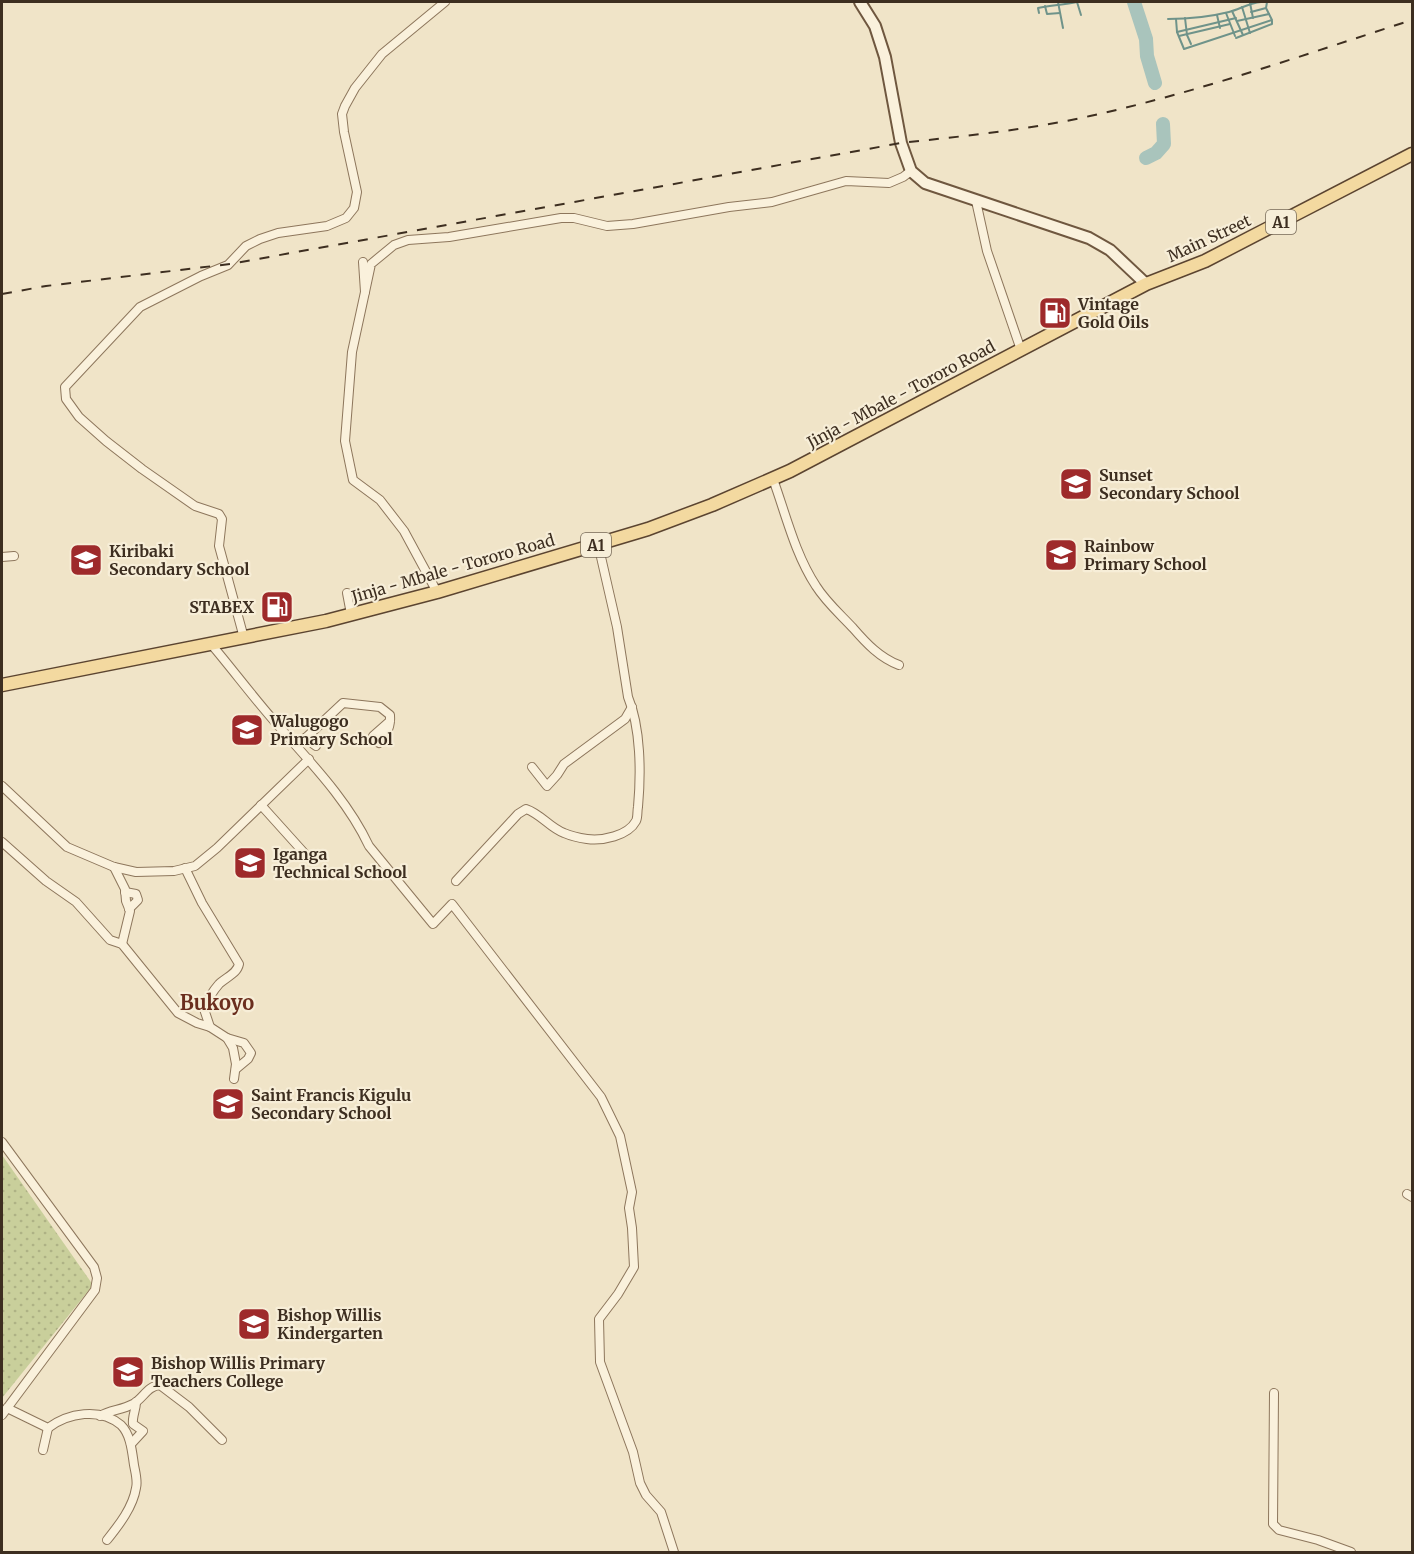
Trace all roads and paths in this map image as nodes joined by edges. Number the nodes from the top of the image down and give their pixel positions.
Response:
1 (445, 2) edge
2 (860, 2) edge
3 (1413, 154) edge
4 (911, 171) junction
5 (976, 201) junction
6 (363, 262) dead end
7 (1146, 284) junction
8 (365, 292) junction
9 (1021, 350) junction
10 (773, 479) junction
11 (598, 544) junction
12 (14, 556) dead end
13 (2, 557) edge
14 (437, 592) junction
15 (347, 593) dead end
16 (351, 614) junction
17 (244, 638) junction
18 (211, 644) junction
19 (899, 665) dead end
20 (2, 685) edge
21 (632, 707) junction
22 (390, 721) dead end
23 (305, 738) junction
24 (297, 746) junction
25 (316, 747) dead end
26 (309, 759) junction
27 (532, 767) dead end
28 (2, 786) edge
29 (261, 805) junction
30 (2, 842) edge
31 (306, 855) dead end
32 (114, 867) junction
33 (185, 868) junction
34 (456, 881) dead end
35 (125, 892) junction
36 (129, 909) junction
37 (122, 944) junction
38 (210, 1027) junction
39 (227, 1038) junction
40 (236, 1069) junction
41 (234, 1079) dead end
42 (2, 1142) edge
43 (1274, 1393) dead end
44 (136, 1402) junction
45 (7, 1408) junction
46 (2, 1415) edge
47 (100, 1416) junction
48 (48, 1428) junction
49 (222, 1440) dead end
50 (131, 1444) junction
51 (44, 1450) dead end
52 (107, 1540) dead end
53 (674, 1552) edge
54 (1351, 1552) edge

1 - 17 street
2 - 4 main road
3 - 7 main road, Main Street / A1
4 - 5 main road
4 - 8 street
5 - 7 main road
5 - 9 street
6 - 8 street
7 - 9 main road, Jinja - Mbale - Tororo Road / A1
8 - 14 street
9 - 10 main road, Jinja - Mbale - Tororo Road / A1
10 - 11 main road, Jinja - Mbale - Tororo Road / A1
10 - 19 street
11 - 14 main road, Jinja - Mbale - Tororo Road / A1
11 - 21 street
12 - 13 street
14 - 16 main road, Jinja - Mbale - Tororo Road / A1
15 - 16 street
16 - 17 main road, Jinja - Mbale - Tororo Road / A1
17 - 18 main road, Jinja - Mbale - Tororo Road / A1
18 - 20 main road, Jinja - Mbale - Tororo Road / A1
18 - 24 street
21 - 27 street
21 - 34 street
22 - 23 street
23 - 24 street
23 - 25 street
24 - 26 street
26 - 29 street
26 - 53 street
28 - 32 street
29 - 31 street
29 - 33 street
30 - 37 street
32 - 33 street
32 - 35 street
33 - 38 street
35 - 36 street
35 - 36 street
36 - 37 street
37 - 38 street
38 - 39 street
39 - 40 street
39 - 40 street
40 - 41 street
42 - 45 street
43 - 54 street
44 - 47 street
44 - 49 street
44 - 50 street
45 - 46 street
45 - 48 street
47 - 48 street
47 - 50 street
48 - 51 street
50 - 52 street

